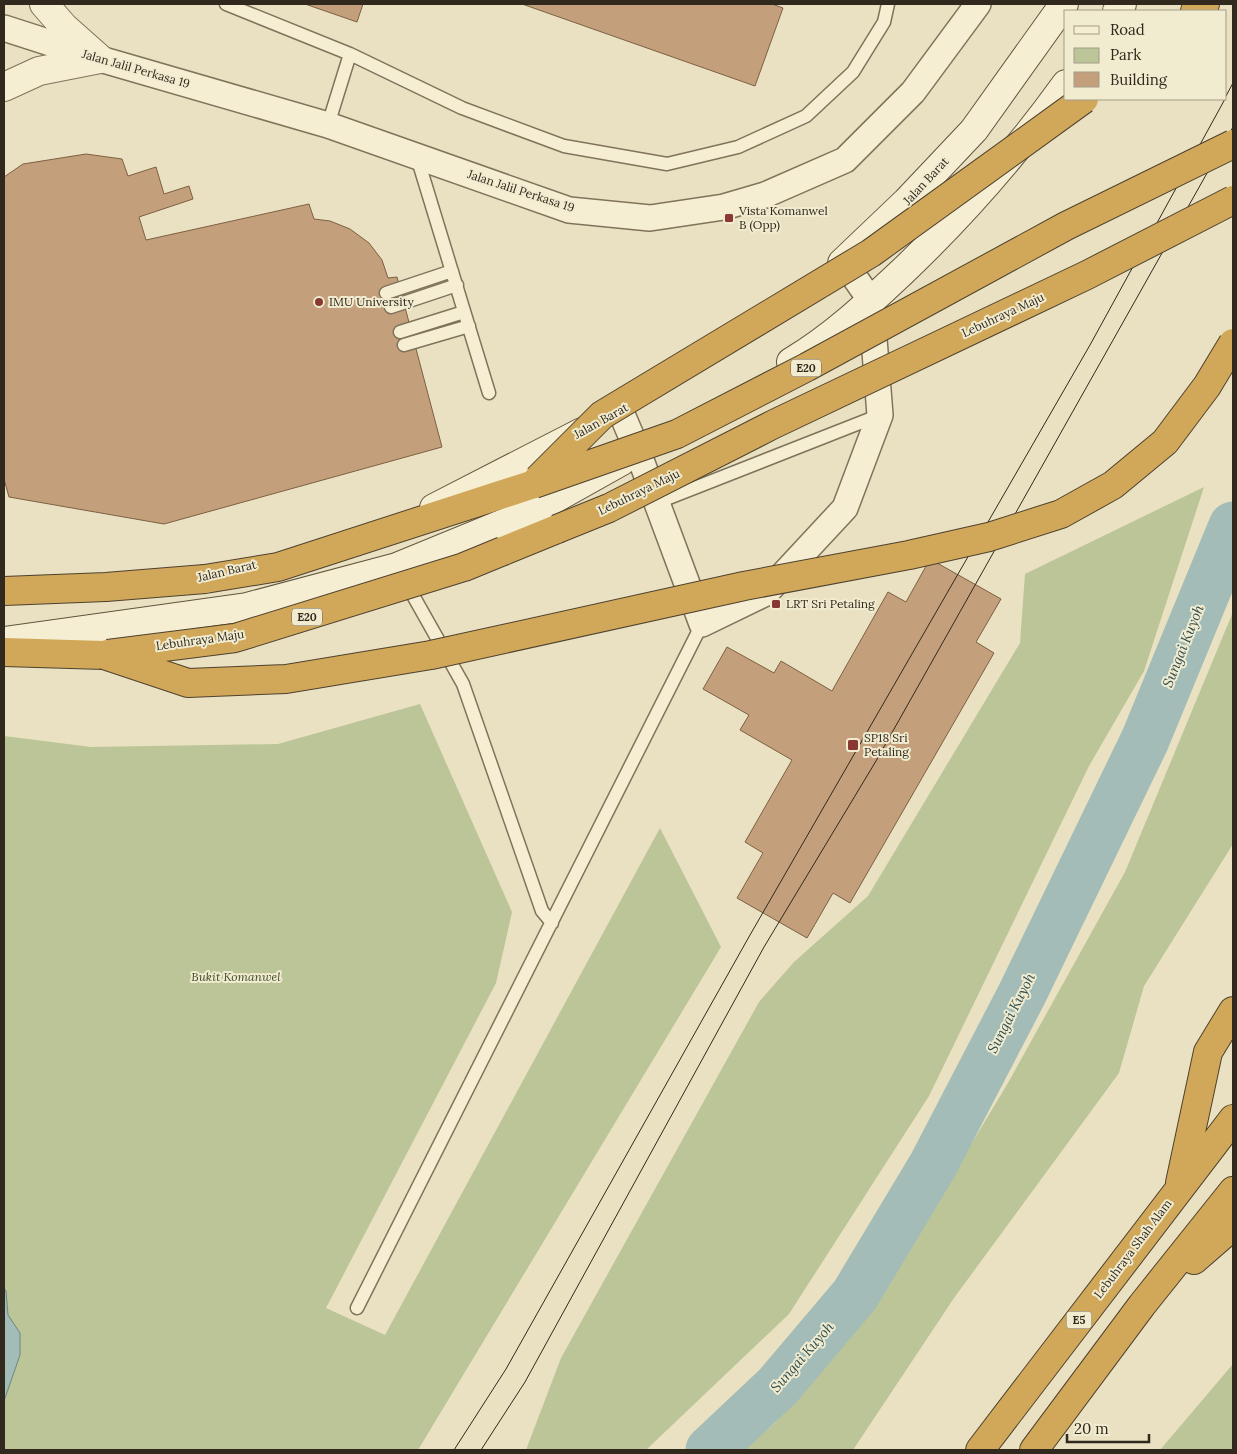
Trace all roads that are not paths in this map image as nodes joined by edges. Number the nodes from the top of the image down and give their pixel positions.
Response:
1 (44, 4) edge
2 (226, 4) edge
3 (888, 4) edge
4 (978, 4) edge
5 (1064, 4) edge
6 (4, 28) edge
7 (350, 54) junction
8 (100, 59) junction
9 (4, 86) edge
10 (1064, 87) edge
11 (1083, 100) edge
12 (328, 125) junction
13 (1233, 144) edge
14 (417, 156) junction
15 (1233, 200) edge
16 (844, 262) junction
17 (452, 271) junction
18 (456, 285) junction
19 (386, 293) dead end
20 (871, 301) junction
21 (391, 307) dead end
22 (464, 312) junction
23 (468, 326) junction
24 (400, 332) dead end
25 (1233, 343) edge
26 (404, 345) dead end
27 (489, 393) dead end
28 (621, 412) junction
29 (880, 415) junction
30 (638, 452) junction
31 (534, 484) junction
32 (656, 503) junction
33 (397, 567) junction
34 (4, 591) edge
35 (4, 595) edge
36 (702, 624) junction
37 (4, 641) edge
38 (4, 652) edge
39 (104, 655) junction
40 (552, 923) junction
41 (1233, 1011) edge
42 (1233, 1120) edge
43 (1178, 1189) junction
44 (1233, 1191) edge
45 (1233, 1226) edge
46 (1142, 1305) junction
47 (357, 1308) dead end
48 (980, 1450) edge
49 (1034, 1450) edge

1 - 8 main road
2 - 7 lane
3 - 7 lane
4 - 14 street, Jalan Jalil Perkasa 19
5 - 16 main road, Jalan Barat
6 - 8 street, Jalan Jalil Perkasa 19
7 - 12 lane
8 - 9 main road
8 - 12 street, Jalan Jalil Perkasa 19
10 - 20 main road
11 - 31 highway, bridge
12 - 14 street, Jalan Jalil Perkasa 19
13 - 31 highway, E20, bridge
14 - 17 lane
15 - 39 highway, Lebuhraya Maju / E20, bridge
16 - 20 street
16 - 28 main road, Jalan Barat
17 - 18 lane
17 - 19 lane
18 - 21 lane
18 - 22 lane
20 - 29 street
20 - 30 main road
22 - 23 lane
22 - 24 lane
23 - 26 lane
23 - 27 lane
25 - 39 highway, bridge
28 - 30 street
28 - 35 main road, Jalan Barat
29 - 32 lane
29 - 36 street
30 - 32 street
30 - 33 main road
31 - 34 highway, E20, bridge
32 - 36 street
33 - 37 main road
33 - 40 lane
36 - 40 lane
38 - 39 highway, Lebuhraya Maju / E20
40 - 47 lane
41 - 43 highway
42 - 43 highway, Lebuhraya Shah Alam / E5
43 - 48 highway, Lebuhraya Shah Alam / E5
44 - 46 highway
45 - 46 highway
46 - 49 highway

